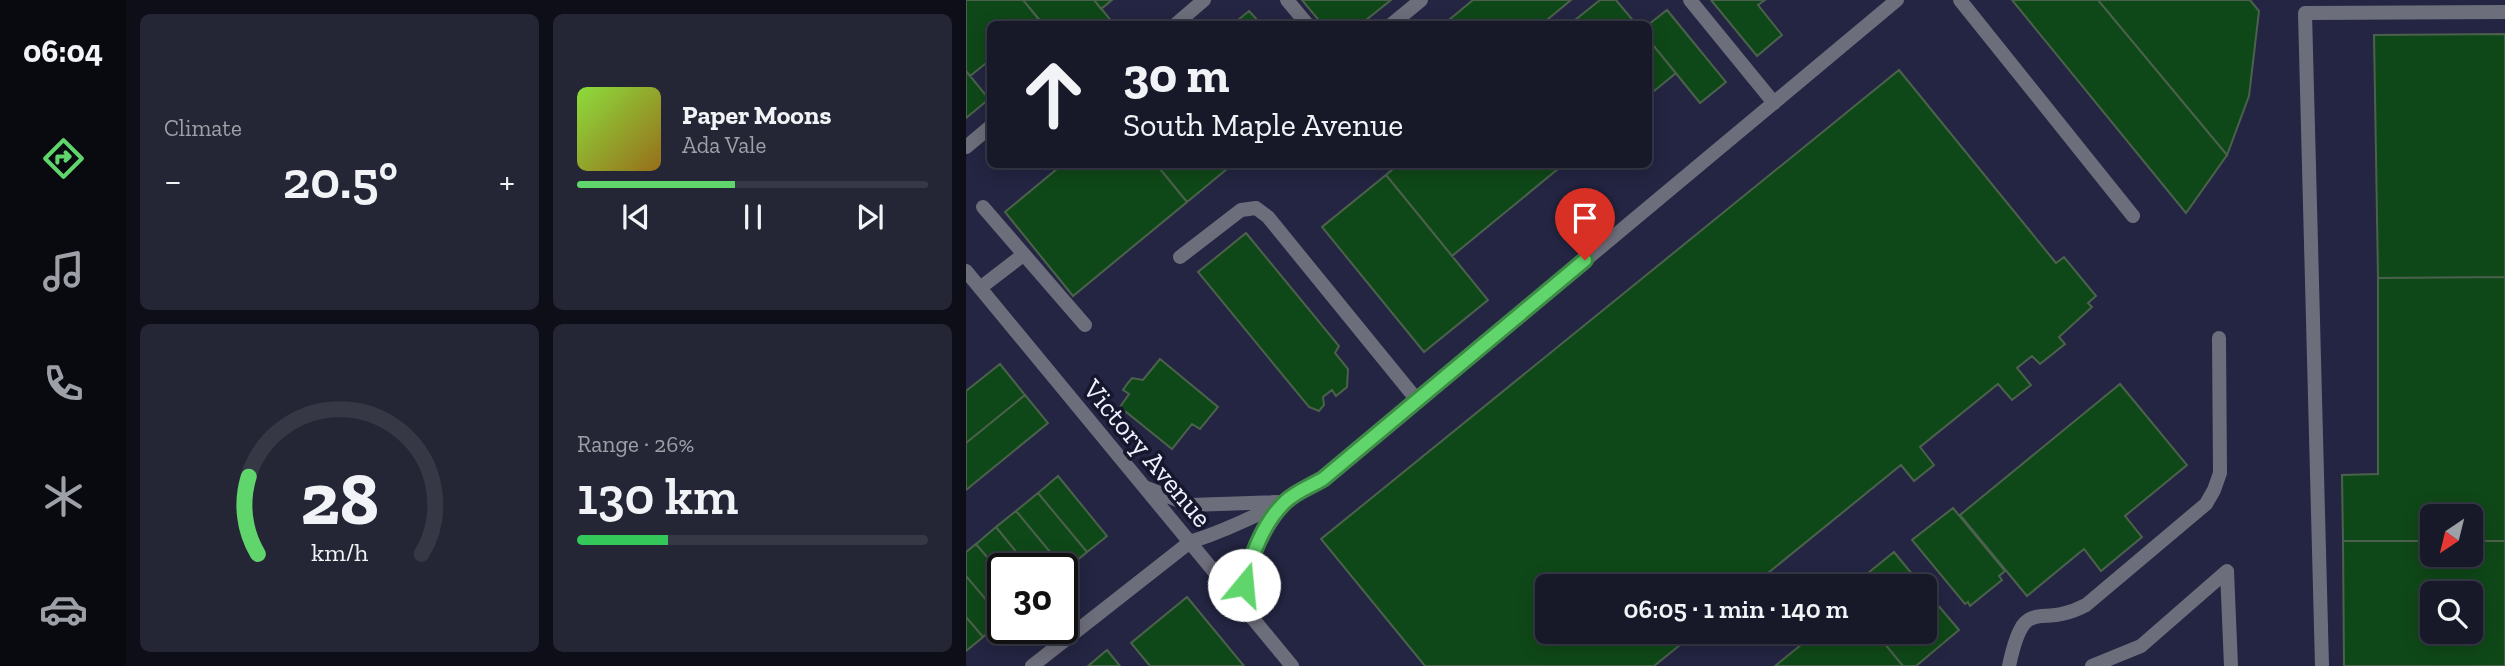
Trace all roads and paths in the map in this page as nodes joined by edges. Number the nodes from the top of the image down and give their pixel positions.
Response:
1 (1204, 0) edge
2 (1287, 0) edge
3 (1421, 0) edge
4 (1690, 0) edge
5 (1897, 0) edge
6 (1959, 0) edge
7 (2505, 12) edge
8 (1179, 21) edge
9 (1304, 21) edge
10 (1396, 21) edge
11 (1774, 103) junction
12 (987, 130) edge
13 (966, 147) edge
14 (983, 207) dead end
15 (2133, 216) dead end
16 (1023, 255) junction
17 (1180, 257) dead end
18 (966, 271) edge
19 (980, 288) junction
20 (1085, 325) dead end
21 (2219, 338) dead end
22 (1417, 400) junction
23 (1144, 486) junction
24 (1286, 501) junction
25 (1190, 542) junction
26 (1250, 616) junction
27 (1032, 666) edge
28 (1292, 666) edge
29 (2009, 666) edge
30 (2092, 666) edge
31 (2231, 666) edge
32 (2322, 666) edge

1 - 8 street
2 - 9 street
3 - 10 street
4 - 11 street
5 - 11 street
6 - 15 street
7 - 32 street
11 - 22 street
12 - 13 street
14 - 16 street
16 - 19 street
16 - 20 street
17 - 22 street
18 - 19 street, Victory Avenue
19 - 23 street, Victory Avenue
21 - 29 street
22 - 24 street
23 - 24 street
23 - 25 street, Victory Avenue
24 - 25 street
24 - 26 street
25 - 26 street, Victory Avenue
25 - 27 street
26 - 28 street, Victory Avenue
30 - 31 street

